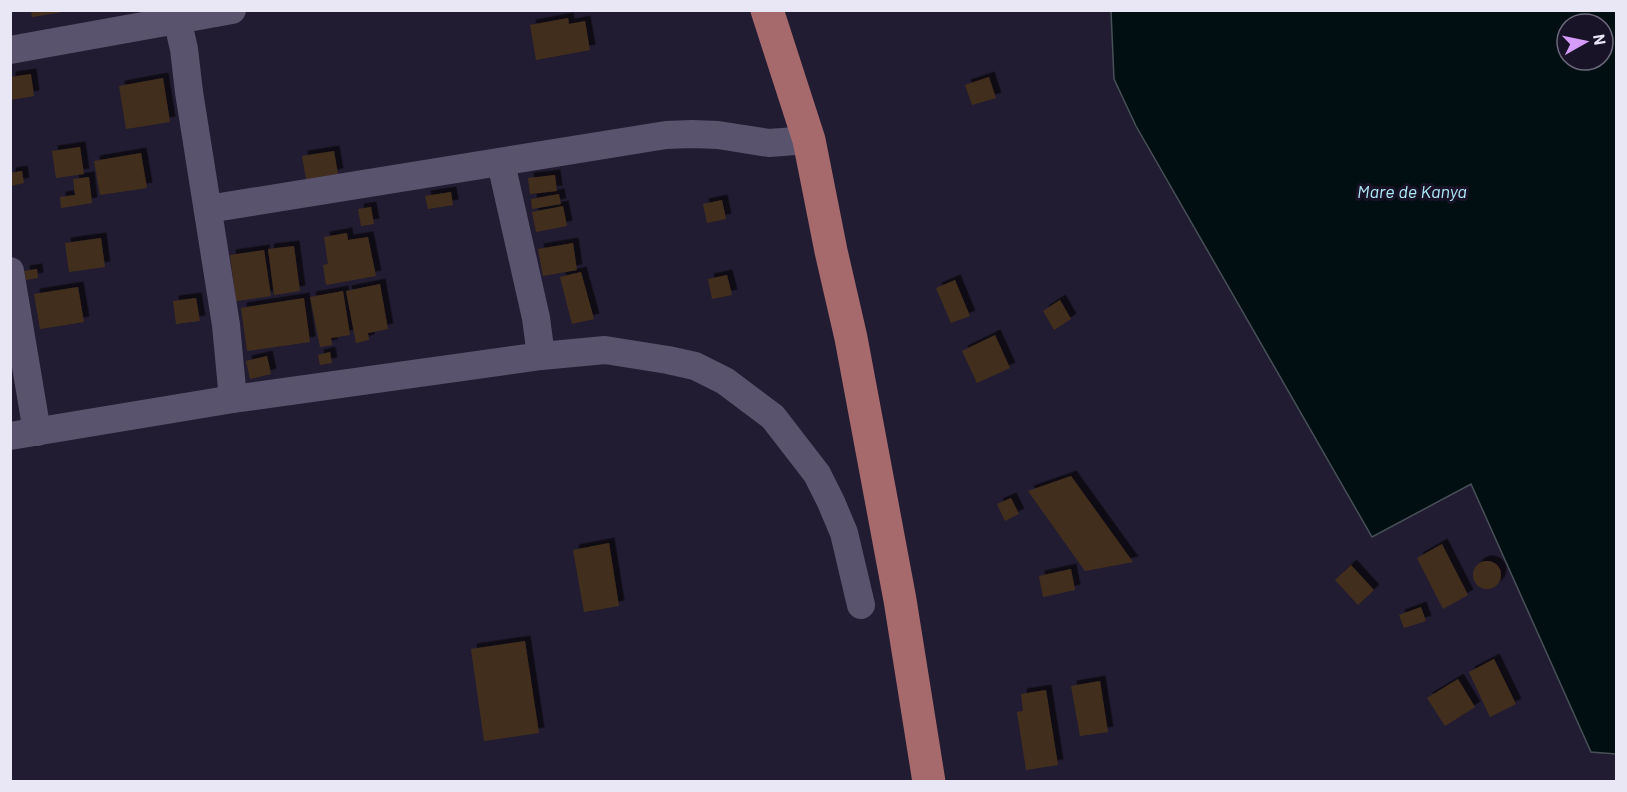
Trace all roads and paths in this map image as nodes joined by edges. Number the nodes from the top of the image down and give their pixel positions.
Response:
1 (232, 10) edge
2 (767, 10) edge
3 (176, 16) edge
4 (10, 50) edge
5 (809, 140) junction
6 (501, 163) junction
7 (208, 209) junction
8 (10, 271) edge
9 (541, 356) junction
10 (233, 399) junction
11 (24, 434) edge
12 (861, 605) dead end
13 (929, 782) edge

1 - 3 street
2 - 5 highway
3 - 4 street
3 - 7 street
5 - 6 street
5 - 13 highway
6 - 7 street
6 - 9 street
7 - 10 street
8 - 11 street
9 - 10 street
9 - 12 street
10 - 11 street

